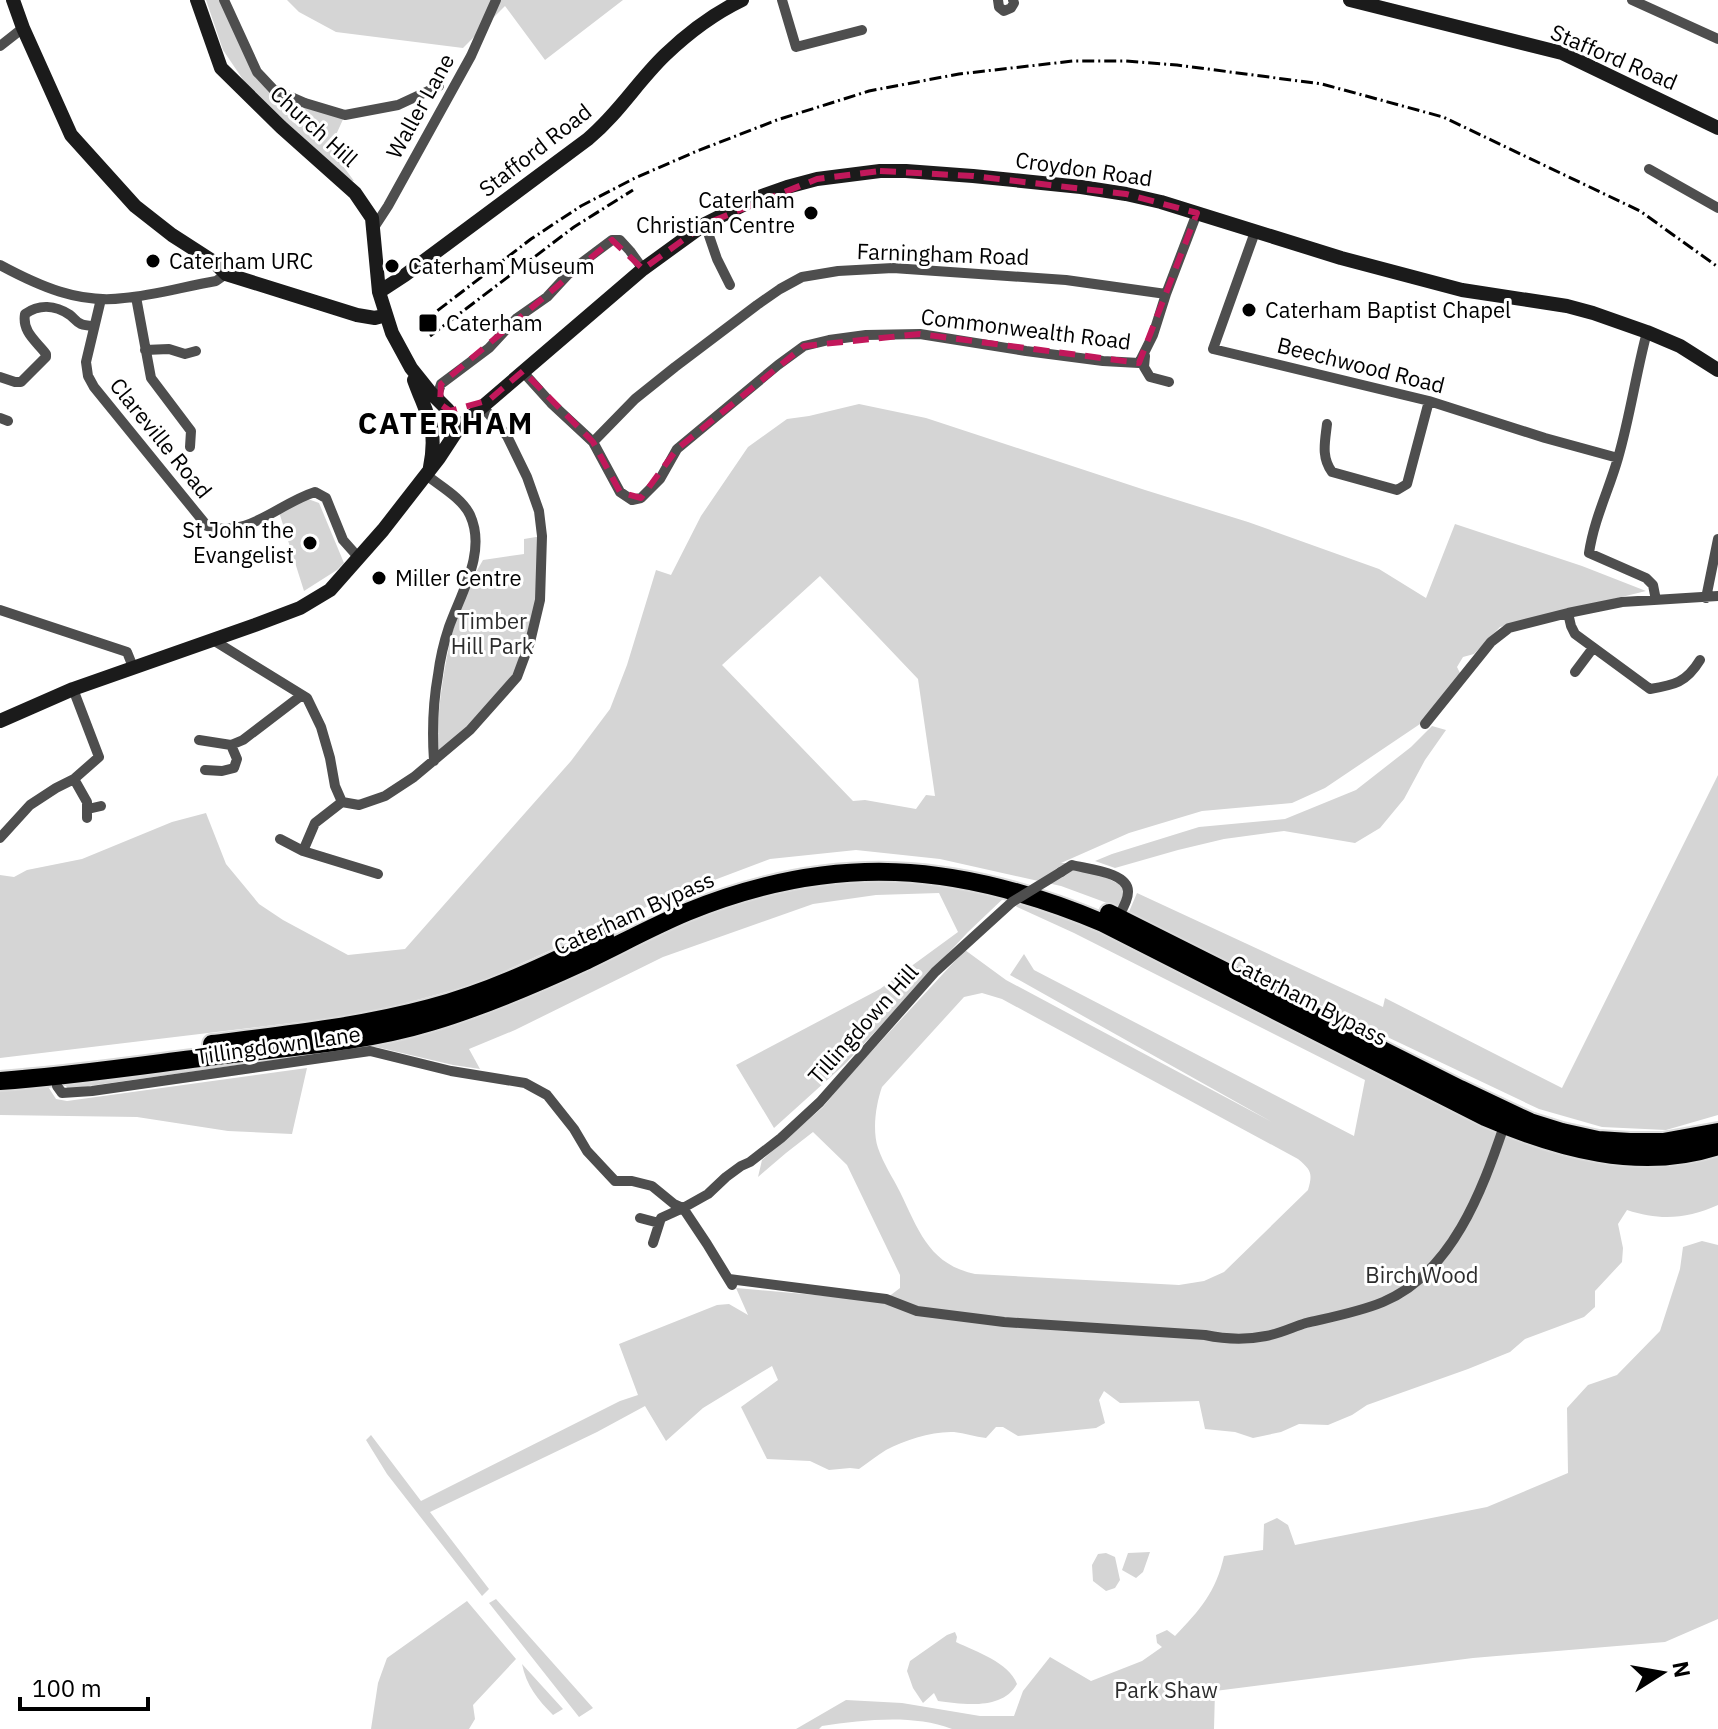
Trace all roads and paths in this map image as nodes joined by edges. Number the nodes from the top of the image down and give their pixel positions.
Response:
1 (13, 0) edge
2 (197, 0) edge
3 (224, 0) edge
4 (496, 0) edge
5 (742, 0) edge
6 (782, 0) edge
7 (998, 0) edge
8 (1013, 0) edge
9 (1350, 0) edge
10 (1632, 0) edge
11 (23, 28) junction
12 (862, 30) dead end
13 (1718, 39) edge
14 (0, 46) edge
15 (439, 86) dead end
16 (1718, 128) edge
17 (1649, 169) dead end
18 (1718, 208) edge
19 (1197, 213) junction
20 (705, 224) junction
21 (373, 229) junction
22 (1255, 232) junction
23 (0, 265) edge
24 (643, 269) junction
25 (226, 274) junction
26 (730, 285) dead end
27 (379, 292) junction
28 (1166, 294) junction
29 (136, 297) junction
30 (101, 299) junction
31 (386, 315) junction
32 (94, 326) junction
33 (1647, 332) junction
34 (145, 350) junction
35 (196, 351) dead end
36 (1145, 354) junction
37 (411, 368) junction
38 (1718, 370) edge
39 (523, 372) junction
40 (0, 377) edge
41 (1169, 382) dead end
42 (1429, 401) junction
43 (486, 404) junction
44 (446, 408) junction
45 (1327, 424) dead end
46 (432, 426) junction
47 (457, 431) junction
48 (593, 442) junction
49 (190, 447) dead end
50 (1618, 458) junction
51 (428, 471) junction
52 (1718, 539) edge
53 (359, 558) junction
54 (1718, 596) edge
55 (1706, 598) junction
56 (1656, 600) junction
57 (0, 610) edge
58 (1568, 613) junction
59 (213, 640) junction
60 (1593, 648) junction
61 (1700, 660) dead end
62 (133, 667) junction
63 (1575, 672) dead end
64 (73, 689) junction
65 (302, 695) junction
66 (0, 721) edge
67 (1425, 724) dead end
68 (199, 740) dead end
69 (231, 745) junction
70 (434, 761) junction
71 (205, 770) dead end
72 (74, 779) junction
73 (342, 802) junction
74 (101, 806) dead end
75 (0, 838) edge
76 (280, 839) dead end
77 (303, 851) junction
78 (378, 874) dead end
79 (1118, 917) junction
80 (0, 1069) edge
81 (56, 1076) junction
82 (0, 1081) edge
83 (1504, 1126) junction
84 (1718, 1132) edge
85 (1718, 1146) edge
86 (683, 1208) junction
87 (640, 1218) dead end
88 (659, 1223) junction
89 (653, 1243) dead end

1 - 11 main road
2 - 21 main road, Church Hill
3 - 15 street
4 - 21 street, Waller Lane
5 - 27 main road, Stafford Road
6 - 12 street
7 - 8 street
9 - 16 main road, Stafford Road
10 - 13 street
11 - 14 street
11 - 25 main road
17 - 18 street
19 - 20 main road, Croydon Road
19 - 22 main road, Croydon Road
19 - 28 street
20 - 24 main road, Croydon Road
20 - 26 street
21 - 27 main road, Church Hill
22 - 33 main road, Croydon Road
22 - 42 street, Beechwood Road
23 - 30 street
24 - 39 main road, Croydon Road
24 - 44 street
25 - 29 street
25 - 31 main road
27 - 31 main road, Church Hill
28 - 36 street, Commonwealth Road
28 - 48 street, Farningham Road
29 - 30 street
29 - 34 street
30 - 32 street, Clareville Road
31 - 37 main road, Church Hill
32 - 40 street
32 - 53 street, Clareville Road
33 - 38 main road, Croydon Road
33 - 50 street
34 - 35 street
34 - 49 street
36 - 41 street
36 - 48 street, Commonwealth Road
37 - 44 main road
37 - 46 main road
39 - 43 main road, Croydon Road
39 - 48 street
42 - 45 street
42 - 50 street, Beechwood Road
43 - 44 main road, Croydon Road
43 - 47 main road, Croydon Road
43 - 70 street
44 - 46 main road
44 - 47 main road
46 - 47 main road
46 - 51 main road
47 - 51 main road, Croydon Road
50 - 56 street
51 - 53 main road, Croydon Road
51 - 70 street
52 - 55 street
53 - 59 main road, Croydon Road
54 - 55 street
55 - 56 street
56 - 58 street
57 - 62 street
58 - 60 street
58 - 67 street
59 - 62 main road, Croydon Road
59 - 65 street
60 - 61 street
60 - 63 street
62 - 64 main road, Croydon Road
64 - 66 main road, Croydon Road
64 - 72 street
65 - 69 street
65 - 73 street
68 - 69 street
69 - 71 street
70 - 73 street
72 - 74 street
72 - 75 street
73 - 77 street
76 - 77 street
77 - 78 street
79 - 80 highway, Caterham Bypass
79 - 84 highway, Caterham Bypass
79 - 86 street, Tillingdown Hill, bridge
81 - 82 highway, Caterham Bypass
81 - 83 highway, Caterham Bypass
81 - 86 street, Tillingdown Lane
83 - 85 highway, Caterham Bypass
83 - 86 street
86 - 88 street, Tillingdown Hill
87 - 88 street
88 - 89 street

